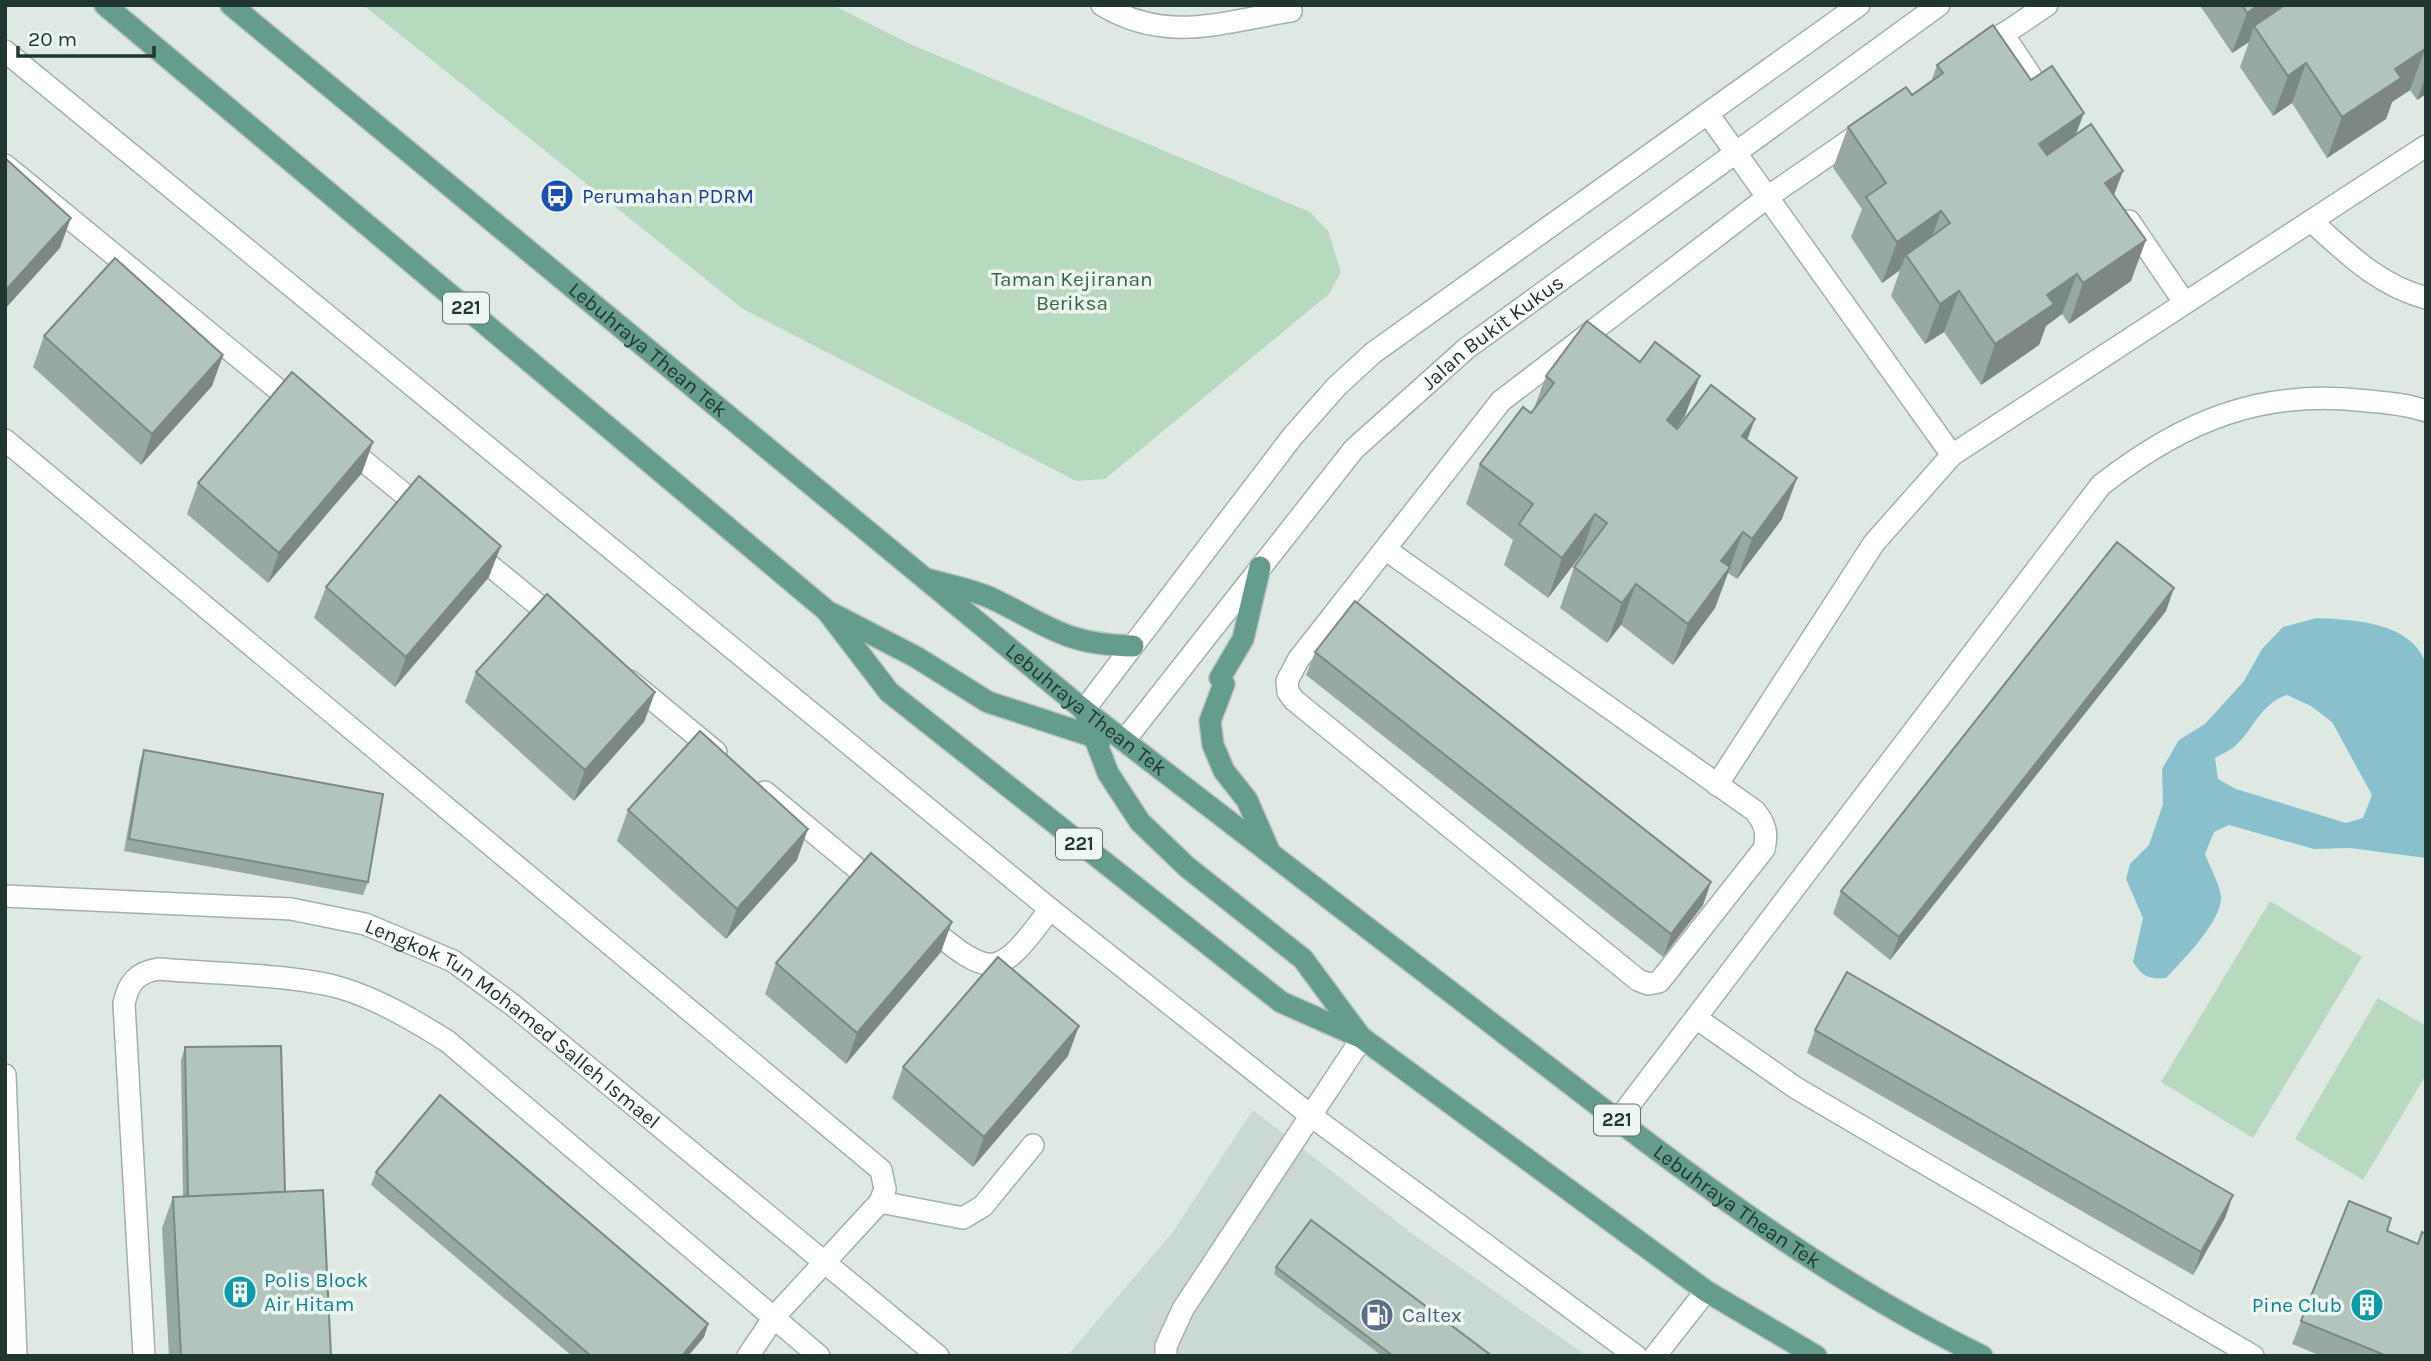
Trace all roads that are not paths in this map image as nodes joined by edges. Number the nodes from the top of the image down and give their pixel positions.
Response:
1 (105, 5) edge
2 (230, 5) edge
3 (1102, 5) edge
4 (1859, 5) edge
5 (1939, 5) edge
6 (2047, 5) edge
7 (1291, 11) dead end
8 (2003, 34) junction
9 (5, 51) edge
10 (1958, 65) edge
11 (1708, 114) junction
12 (1880, 119) edge
13 (2063, 123) edge
14 (2426, 146) edge
15 (1734, 152) junction
16 (5, 165) edge
17 (1769, 196) junction
18 (2116, 202) edge
19 (2311, 221) junction
20 (2426, 298) edge
21 (2184, 302) junction
22 (2426, 411) edge
23 (5, 440) edge
24 (1952, 455) junction
25 (1385, 549) junction
26 (1259, 567) junction
27 (922, 577) junction
28 (827, 611) junction
29 (573, 634) edge
30 (1133, 646) junction
31 (616, 669) edge
32 (1084, 710) junction
33 (1092, 738) junction
34 (1124, 741) junction
35 (1717, 785) junction
36 (1271, 855) junction
37 (5, 897) edge
38 (1050, 909) junction
39 (1696, 1018) junction
40 (1362, 1038) junction
41 (5, 1075) edge
42 (1310, 1115) junction
43 (1618, 1120) junction
44 (1033, 1145) dead end
45 (880, 1202) junction
46 (822, 1262) junction
47 (1706, 1291) junction
48 (775, 1317) junction
49 (16, 1356) edge
50 (144, 1356) edge
51 (748, 1356) edge
52 (819, 1356) edge
53 (938, 1356) edge
54 (1166, 1356) edge
55 (1636, 1356) edge
56 (1655, 1356) edge
57 (1816, 1356) edge
58 (1982, 1356) edge
59 (2253, 1356) edge

1 - 28 main road, 221
2 - 27 main road, Lebuhraya Thean Tek
3 - 7 street
4 - 11 street
5 - 15 street, Jalan Bukit Kukus
6 - 8 street
8 - 10 street
8 - 13 street
9 - 38 street
11 - 15 street
11 - 30 street
12 - 17 street
14 - 19 street
15 - 17 street
15 - 26 street, Jalan Bukit Kukus
16 - 29 street
17 - 24 street
17 - 25 street
18 - 21 street
19 - 20 street
19 - 21 street
21 - 24 street
22 - 39 street
23 - 45 street
24 - 35 street
25 - 35 street
25 - 35 street
26 - 34 street, Jalan Bukit Kukus
26 - 36 main road
27 - 30 main road
27 - 32 main road, Lebuhraya Thean Tek
28 - 33 main road, 221
28 - 40 main road, 221
30 - 32 street
31 - 38 street
32 - 33 main road
32 - 34 main road, Lebuhraya Thean Tek
33 - 34 main road
33 - 40 main road, 221
34 - 36 main road, Lebuhraya Thean Tek / 221
36 - 43 main road, Lebuhraya Thean Tek / 221
37 - 46 street, Lengkok Tun Mohamed Salleh Ismael
38 - 42 street
39 - 43 street
39 - 59 street
40 - 42 street
40 - 47 main road, 221
41 - 49 street
42 - 54 street
42 - 55 street
43 - 58 main road, Lebuhraya Thean Tek / 221
44 - 45 street
45 - 46 street
46 - 48 street
46 - 53 street, Lengkok Tun Mohamed Salleh Ismael
47 - 56 street
47 - 57 main road, 221
48 - 50 street
48 - 51 street
48 - 52 street

